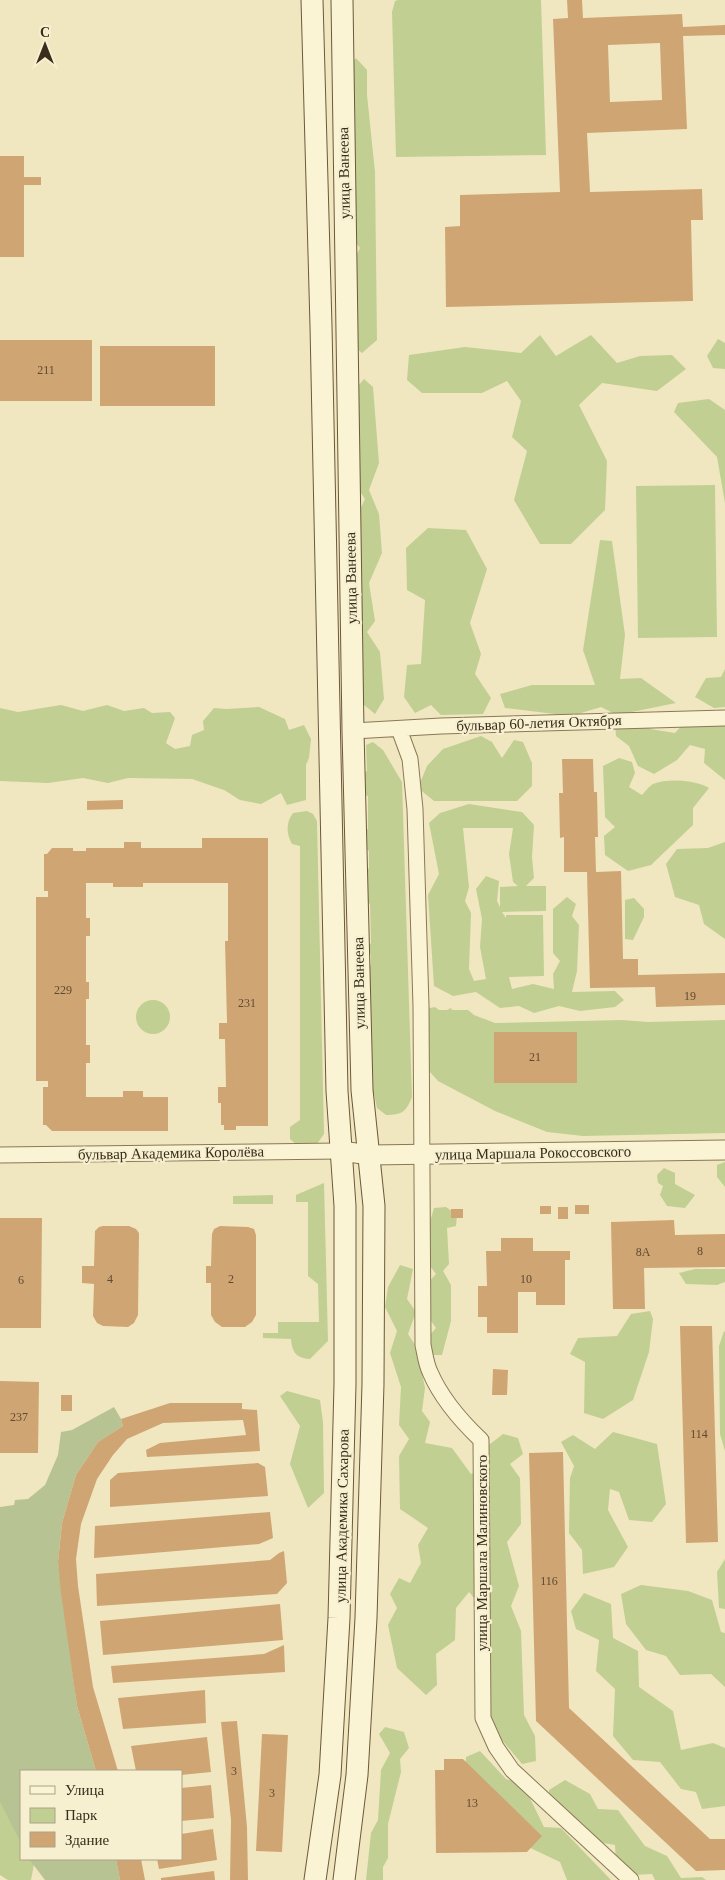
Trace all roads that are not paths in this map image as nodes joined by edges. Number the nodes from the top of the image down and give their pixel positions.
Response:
1 (312, 0) edge
2 (342, 0) edge
3 (725, 718) edge
4 (399, 729) junction
5 (353, 731) junction
6 (330, 732) junction
7 (725, 1150) edge
8 (342, 1151) junction
9 (0, 1154) edge
10 (370, 1155) junction
11 (422, 1155) junction
12 (315, 1880) edge
13 (344, 1880) edge
14 (630, 1880) edge

1 - 6 main road, улица Ванеева
2 - 5 main road, улица Ванеева
3 - 4 street, бульвар 60-летия Октября
4 - 5 street, бульвар 60-летия Октября
4 - 11 street, улица Маршала Малиновского
5 - 6 street
5 - 10 main road, улица Ванеева
6 - 8 main road, улица Ванеева
7 - 11 street, улица Маршала Рокоссовского
8 - 9 street, бульвар Академика Королёва
8 - 10 street, улица Маршала Рокоссовского
8 - 12 main road, улица Академика Сахарова
10 - 11 street, улица Маршала Рокоссовского
10 - 13 main road, улица Академика Сахарова
11 - 14 street, улица Маршала Малиновского

